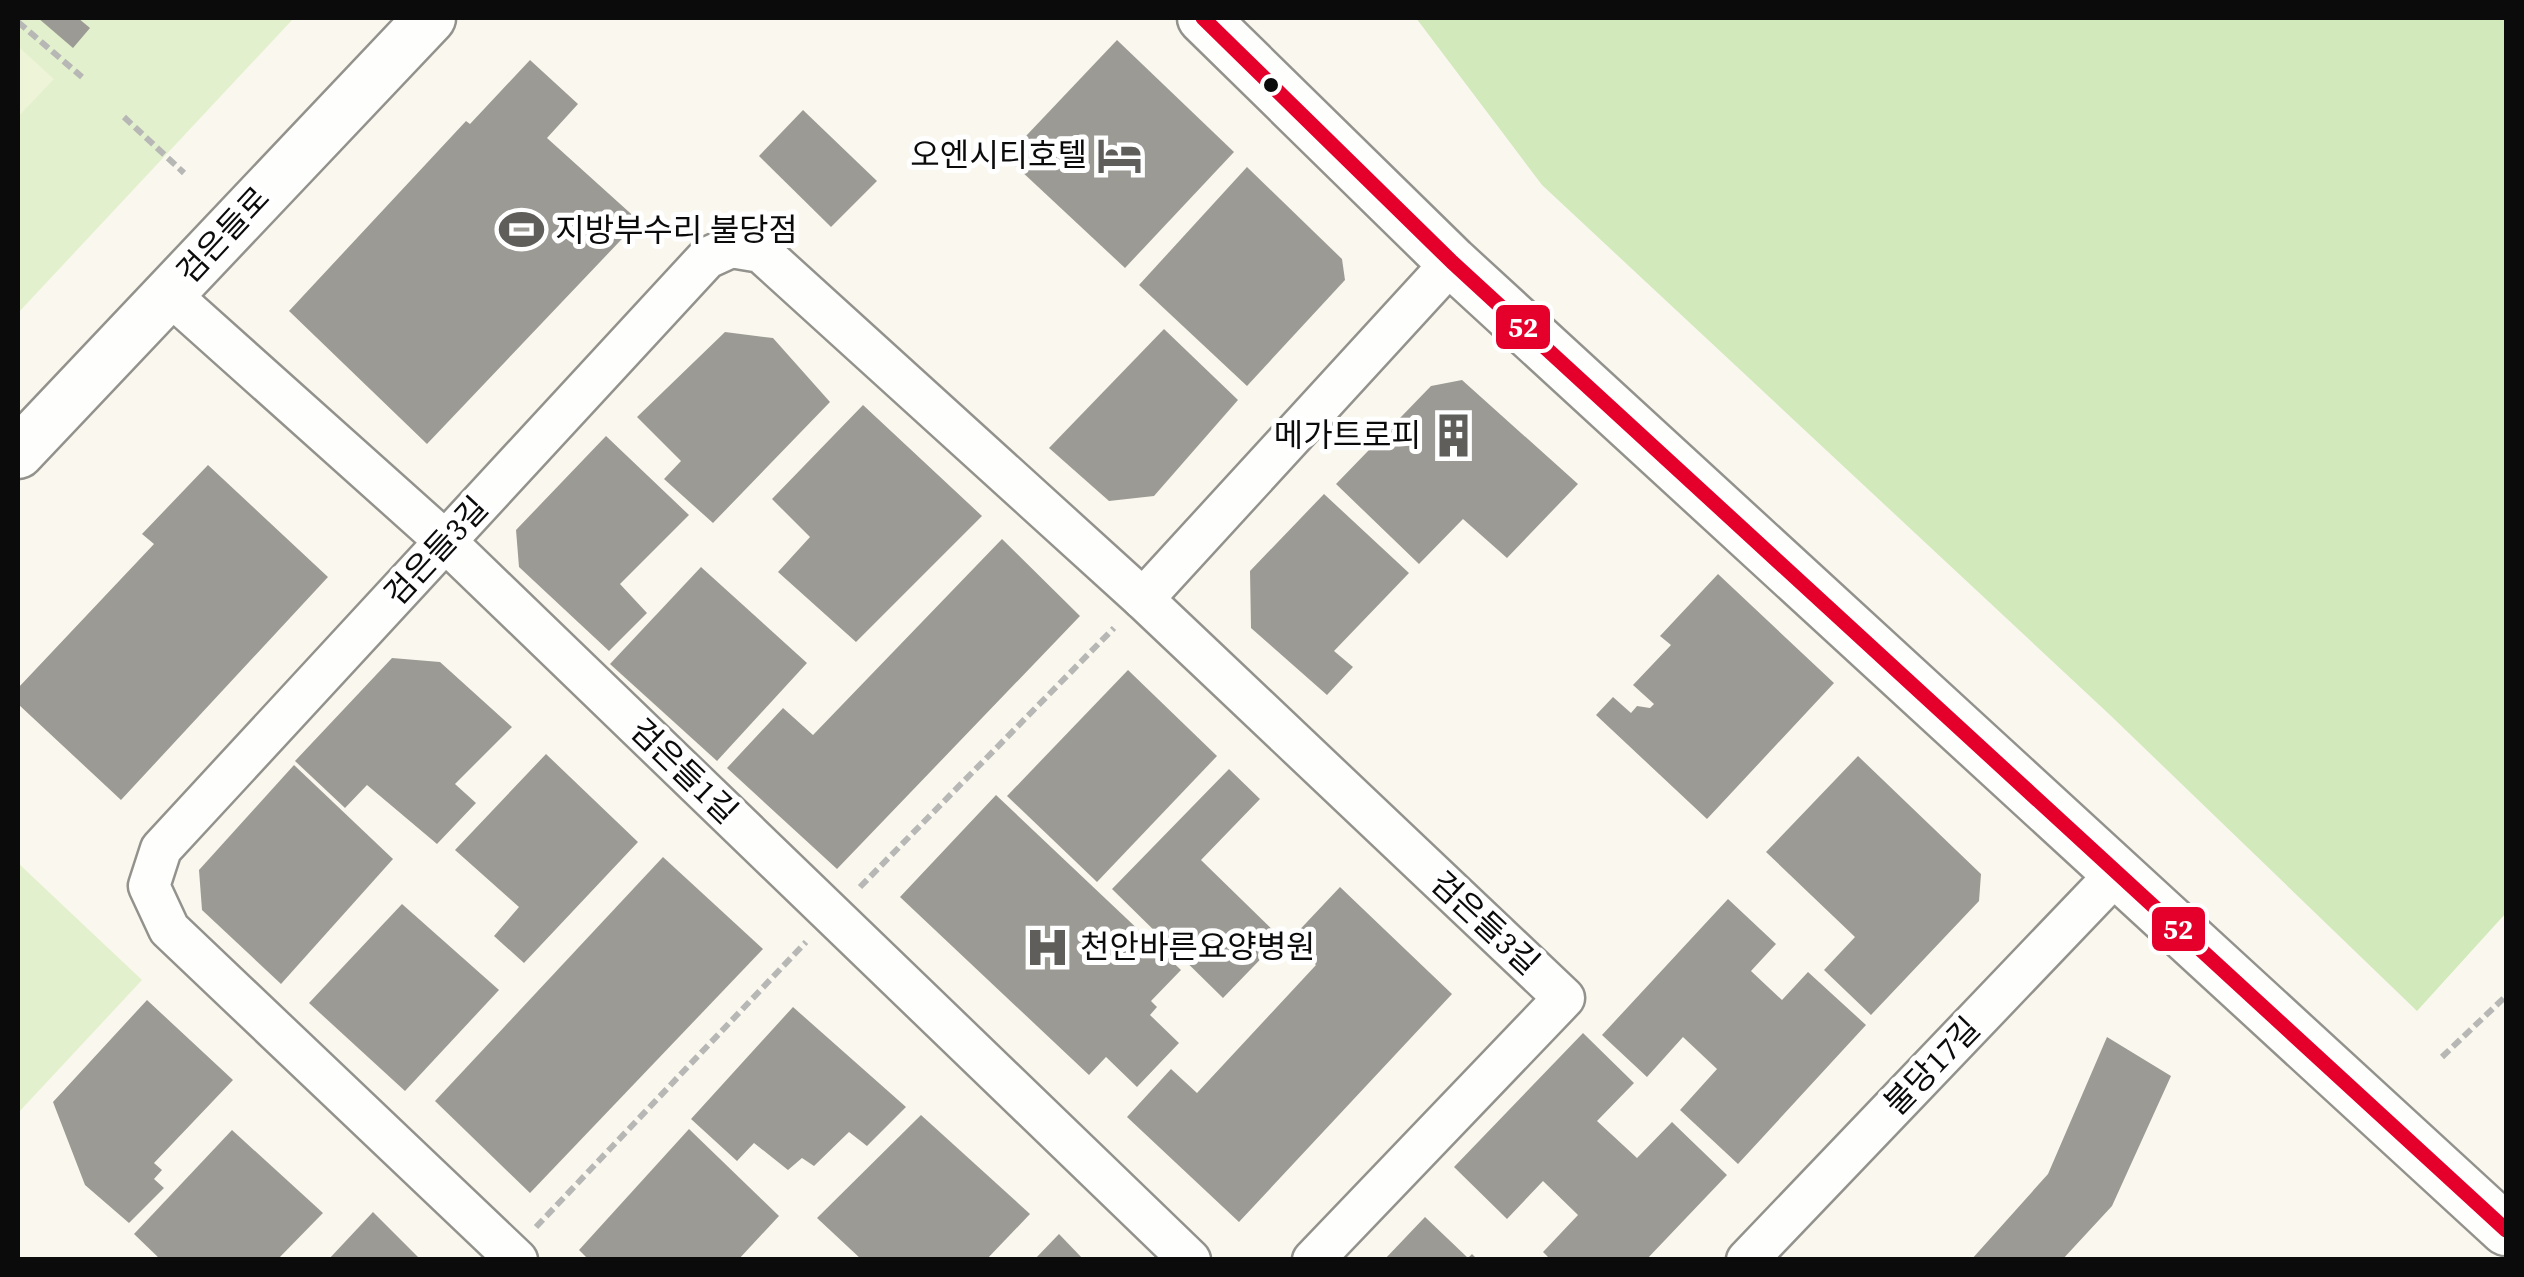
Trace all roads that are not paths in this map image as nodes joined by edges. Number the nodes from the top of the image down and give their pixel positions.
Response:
1 (430, 18) edge
2 (1202, 18) edge
3 (1452, 262) junction
4 (168, 294) junction
5 (18, 453) edge
6 (445, 540) junction
7 (1143, 599) junction
8 (2117, 873) junction
9 (2506, 1230) edge
10 (518, 1260) edge
11 (1190, 1260) edge
12 (1313, 1260) edge
13 (1748, 1260) edge

1 - 4 street, 검은들로
2 - 3 street
3 - 7 street
3 - 8 street
4 - 5 street, 검은들로
4 - 6 street, 검은들1길
6 - 7 street, 검은들3길
6 - 10 street, 검은들3길
6 - 11 street, 검은들1길
7 - 12 street, 검은들3길
8 - 9 street
8 - 13 street, 불당17길

